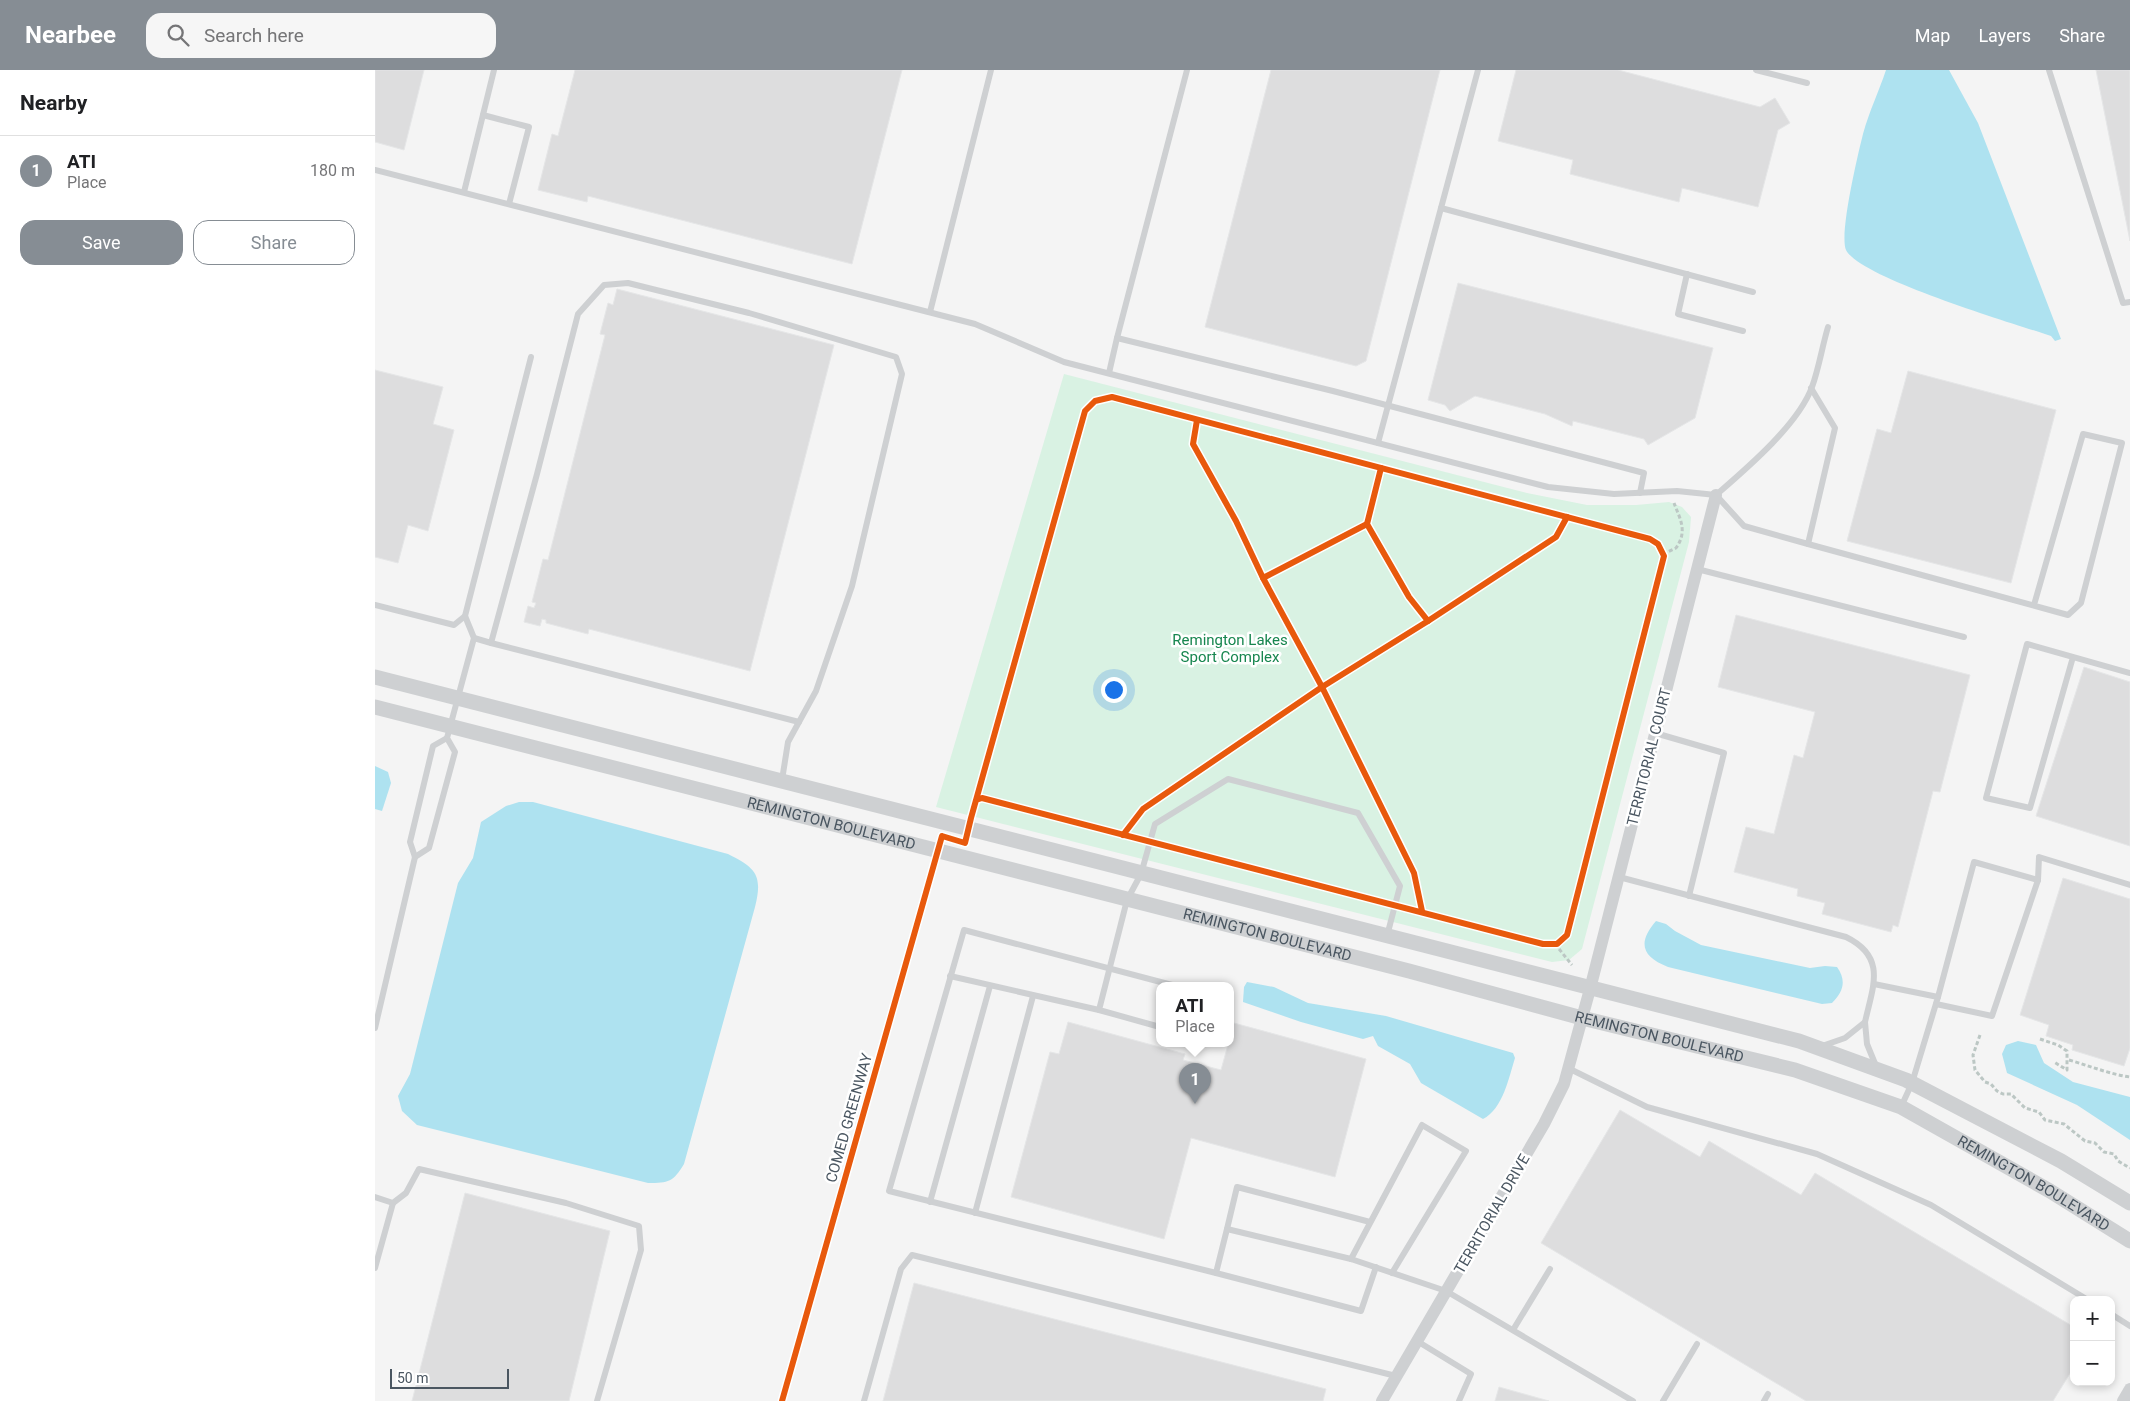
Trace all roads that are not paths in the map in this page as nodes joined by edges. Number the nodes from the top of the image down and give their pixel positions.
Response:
1 (495, 70) edge
2 (991, 70) edge
3 (1187, 70) edge
4 (1478, 70) edge
5 (1757, 70) edge
6 (2049, 70) edge
7 (1807, 83) dead end
8 (483, 115) junction
9 (375, 170) edge
10 (463, 192) junction
11 (509, 204) junction
12 (1441, 208) junction
13 (1687, 274) junction
14 (1753, 292) dead end
15 (2130, 302) edge
16 (930, 312) junction
17 (1828, 327) dead end
18 (1743, 331) dead end
19 (1117, 338) junction
20 (531, 357) dead end
21 (1109, 373) junction
22 (1811, 388) junction
23 (1388, 405) junction
24 (1378, 443) junction
25 (1640, 493) junction
26 (1716, 495) junction
27 (1809, 544) junction
28 (1697, 569) junction
29 (375, 604) edge
30 (2034, 605) junction
31 (465, 616) junction
32 (1964, 637) dead end
33 (474, 638) junction
34 (491, 642) junction
35 (2073, 657) junction
36 (2130, 673) edge
37 (375, 677) edge
38 (458, 698) junction
39 (375, 707) edge
40 (799, 722) junction
41 (449, 732) junction
42 (1655, 733) junction
43 (781, 782) junction
44 (415, 857) junction
45 (1141, 874) junction
46 (1619, 877) junction
47 (2038, 880) junction
48 (2130, 885) edge
49 (1689, 896) junction
50 (1127, 900) junction
51 (1387, 937) junction
52 (1111, 968) junction
53 (950, 976) junction
54 (1161, 982) edge
55 (1874, 984) junction
56 (990, 986) junction
57 (1590, 989) junction
58 (1033, 996) junction
59 (1937, 1000) junction
60 (1099, 1010) junction
61 (1582, 1018) junction
62 (1865, 1022) junction
63 (1156, 1026) edge
64 (375, 1028) edge
65 (1817, 1048) junction
66 (1568, 1068) junction
67 (1877, 1070) junction
68 (1912, 1083) junction
69 (1901, 1107) junction
70 (375, 1197) edge
71 (930, 1202) junction
72 (393, 1203) junction
73 (2130, 1203) edge
74 (975, 1213) junction
75 (1370, 1222) junction
76 (1227, 1229) junction
77 (2130, 1240) edge
78 (1351, 1259) junction
79 (1375, 1267) junction
80 (375, 1268) edge
81 (1550, 1269) dead end
82 (1216, 1273) junction
83 (1392, 1273) junction
84 (1447, 1291) junction
85 (2081, 1296) edge
86 (2115, 1317) edge
87 (2130, 1326) edge
88 (1513, 1330) junction
89 (1417, 1342) junction
90 (1697, 1344) dead end
91 (1396, 1376) junction
92 (2130, 1389) edge
93 (1768, 1394) dead end
94 (597, 1401) edge
95 (864, 1401) edge
96 (1382, 1401) edge
97 (1459, 1401) edge
98 (1633, 1401) edge
99 (1663, 1401) edge
100 (1764, 1401) edge
101 (2123, 1401) edge

1 - 8 lane
2 - 16 lane
3 - 19 lane
4 - 12 lane
5 - 7 lane
6 - 15 lane
8 - 10 lane
8 - 11 lane
9 - 10 lane
10 - 11 lane
11 - 16 lane
12 - 13 lane
12 - 23 lane
13 - 14 lane
13 - 18 lane
16 - 21 lane
17 - 22 lane
19 - 21 lane
19 - 23 lane
20 - 31 lane
21 - 24 lane
22 - 26 lane
22 - 27 lane
23 - 24 lane
23 - 25 lane
24 - 25 lane
25 - 26 lane
26 - 27 lane
26 - 28 street, TERRITORIAL COURT
27 - 30 lane
28 - 32 lane
28 - 42 street, TERRITORIAL COURT
29 - 31 lane
30 - 30 lane
31 - 33 lane
33 - 34 lane
33 - 38 lane
34 - 40 lane
34 - 40 lane
35 - 35 lane
35 - 36 lane
37 - 38 street, REMINGTON BOULEVARD
38 - 41 lane
38 - 43 street, REMINGTON BOULEVARD
39 - 41 street, REMINGTON BOULEVARD
40 - 43 lane
41 - 44 lane
41 - 44 lane
41 - 50 street, REMINGTON BOULEVARD
42 - 46 street, TERRITORIAL COURT
42 - 49 lane
43 - 45 street, REMINGTON BOULEVARD
44 - 64 lane
45 - 50 lane
45 - 51 street, REMINGTON BOULEVARD
45 - 51 lane
46 - 49 lane
46 - 57 street, TERRITORIAL COURT
47 - 48 lane
47 - 59 lane
47 - 59 lane
49 - 55 lane
50 - 52 lane
50 - 61 street, REMINGTON BOULEVARD
51 - 57 street, REMINGTON BOULEVARD
52 - 53 lane
52 - 54 lane
52 - 60 lane
53 - 56 lane
53 - 71 lane
55 - 59 lane
55 - 62 lane
56 - 58 lane
56 - 71 lane
57 - 61 street, TERRITORIAL COURT
57 - 65 street, REMINGTON BOULEVARD
58 - 60 lane
58 - 74 lane
59 - 68 lane
60 - 63 lane
61 - 66 street, TERRITORIAL DRIVE
61 - 69 street, REMINGTON BOULEVARD
62 - 65 lane
62 - 67 lane
65 - 67 street, REMINGTON BOULEVARD
66 - 84 street, TERRITORIAL DRIVE
66 - 85 lane
67 - 68 street, REMINGTON BOULEVARD
68 - 69 lane
68 - 73 street, REMINGTON BOULEVARD
69 - 77 street, REMINGTON BOULEVARD
70 - 72 lane
71 - 74 lane
72 - 80 lane
72 - 94 lane
74 - 82 lane
75 - 76 lane
75 - 78 lane
75 - 83 lane
76 - 78 lane
76 - 82 lane
78 - 79 lane
79 - 82 lane
79 - 83 lane
81 - 88 lane
83 - 84 lane
84 - 88 lane
84 - 89 street, TERRITORIAL DRIVE
86 - 87 lane
88 - 98 lane
89 - 91 street, TERRITORIAL DRIVE
89 - 97 lane
90 - 99 lane
91 - 95 lane
91 - 96 street, TERRITORIAL DRIVE
92 - 101 street
93 - 100 lane

